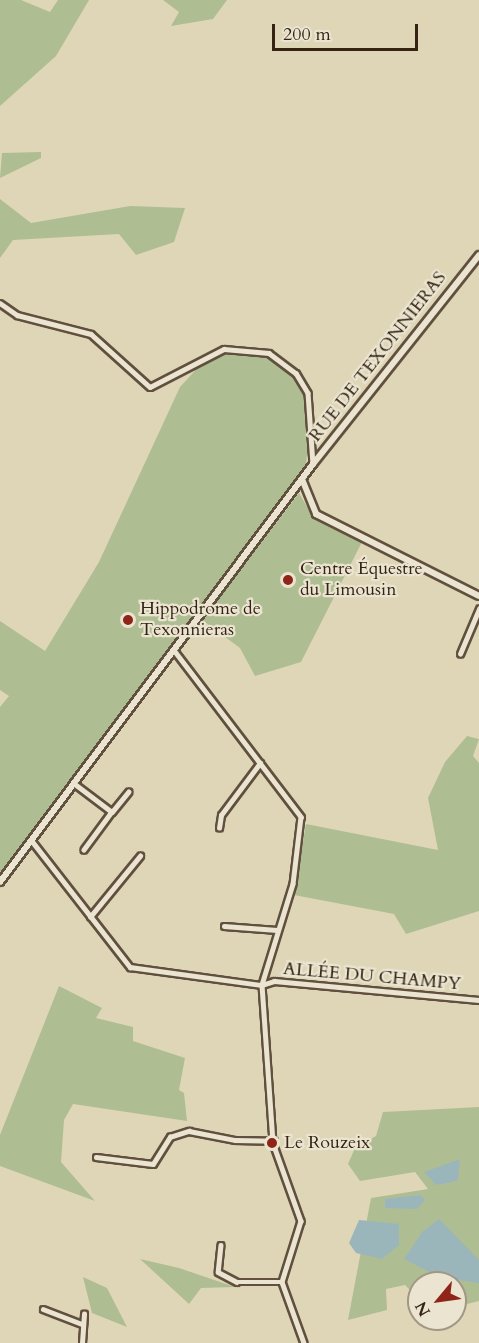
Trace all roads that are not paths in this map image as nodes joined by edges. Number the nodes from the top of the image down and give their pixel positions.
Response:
1 (479, 255) edge
2 (0, 303) edge
3 (313, 464) junction
4 (302, 479) junction
5 (479, 596) edge
6 (479, 609) edge
7 (174, 650) junction
8 (460, 654) dead end
9 (260, 764) junction
10 (75, 784) junction
11 (128, 792) dead end
12 (112, 812) junction
13 (219, 828) dead end
14 (32, 841) junction
15 (84, 850) dead end
16 (140, 856) dead end
17 (0, 882) edge
18 (90, 917) junction
19 (224, 926) dead end
20 (277, 930) junction
21 (262, 985) junction
22 (479, 1000) edge
23 (274, 1141) junction
24 (96, 1157) dead end
25 (221, 1245) dead end
26 (282, 1282) junction
27 (43, 1309) dead end
28 (84, 1314) dead end
29 (82, 1324) junction
30 (82, 1343) edge
31 (304, 1343) edge

1 - 3 main road, RUE DE TEXONNIERAS
2 - 3 street
3 - 4 main road, RUE DE TEXONNIERAS
4 - 5 main road
4 - 7 main road, RUE DE TEXONNIERAS
6 - 8 street
7 - 9 street
7 - 10 main road, RUE DE TEXONNIERAS
9 - 13 street
9 - 20 street
10 - 12 street
10 - 14 main road, RUE DE TEXONNIERAS
11 - 12 street
12 - 15 street
14 - 17 main road, RUE DE TEXONNIERAS
14 - 18 street, ALLÉE DU CHAMPY
16 - 18 street
18 - 21 street, ALLÉE DU CHAMPY
19 - 20 street
20 - 21 street
21 - 22 street, ALLÉE DU CHAMPY
21 - 23 street
23 - 24 street
23 - 26 street
25 - 26 street
26 - 31 street
27 - 29 street
28 - 29 street
29 - 30 street

